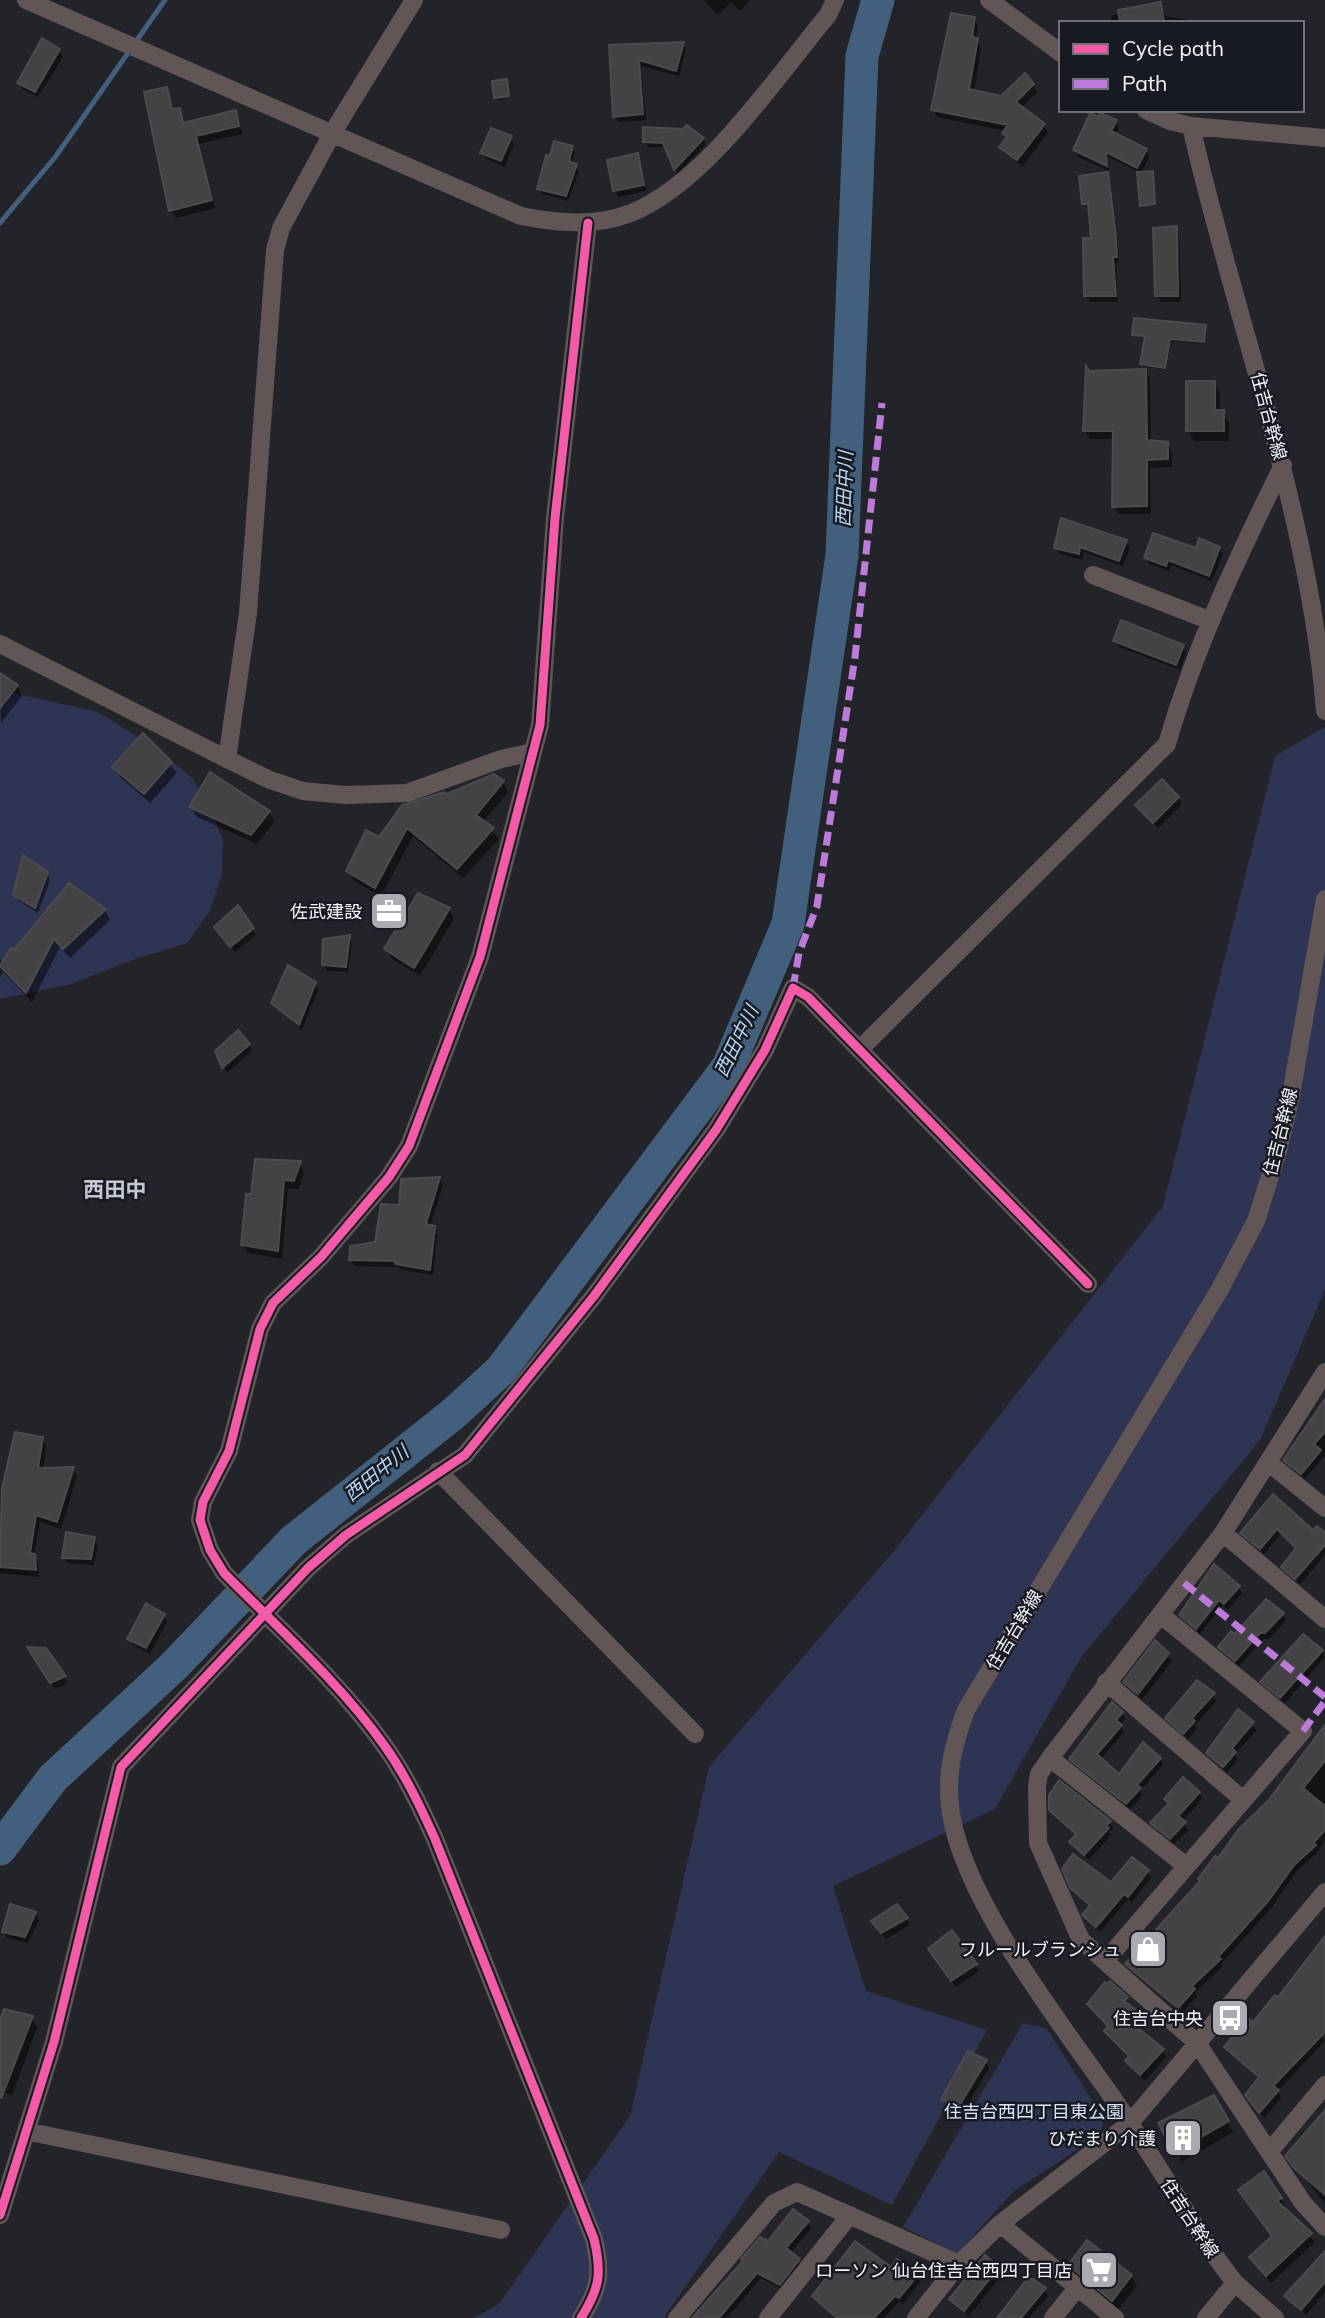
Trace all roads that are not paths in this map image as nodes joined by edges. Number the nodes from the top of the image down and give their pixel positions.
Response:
1 (26, 0) edge
2 (414, 0) edge
3 (835, 0) edge
4 (989, 0) edge
5 (1059, 52) edge
6 (1150, 112) edge
7 (1191, 126) junction
8 (333, 132) junction
9 (1325, 138) edge
10 (588, 223) junction
11 (1283, 465) junction
12 (1093, 575) dead end
13 (1211, 621) junction
14 (0, 644) edge
15 (1325, 711) edge
16 (533, 752) junction
17 (227, 759) junction
18 (1325, 899) edge
19 (859, 1050) junction
20 (1088, 1284) dead end
21 (1325, 1372) edge
22 (1269, 1463) junction
23 (438, 1471) junction
24 (1325, 1508) edge
25 (1223, 1533) junction
26 (261, 1611) junction
27 (1161, 1615) junction
28 (1325, 1619) edge
29 (1106, 1682) junction
30 (695, 1734) dead end
31 (1050, 1758) junction
32 (1242, 1799) junction
33 (1186, 1866) junction
34 (1325, 1892) edge
35 (1106, 1960) junction
36 (1197, 2043) junction
37 (1325, 2085) edge
38 (1130, 2123) junction
39 (26, 2131) junction
40 (1269, 2152) junction
41 (0, 2214) edge
42 (850, 2215) junction
43 (1000, 2224) junction
44 (1325, 2227) edge
45 (501, 2230) dead end
46 (959, 2264) junction
47 (1235, 2283) junction
48 (1078, 2287) junction
49 (581, 2318) edge
50 (677, 2318) edge
51 (768, 2318) edge
52 (916, 2318) edge
53 (1053, 2318) edge
54 (1115, 2318) edge
55 (1206, 2318) edge
56 (1275, 2318) edge

1 - 8 street
2 - 8 street
3 - 10 street
4 - 5 street
6 - 7 street
7 - 9 street
7 - 11 street, 住吉台幹線
8 - 10 street
8 - 17 street
10 - 16 street
11 - 13 street
11 - 15 street, 住吉台幹線
12 - 13 street
13 - 19 street
14 - 17 street
16 - 17 street
16 - 26 street
18 - 38 street, 住吉台幹線
19 - 20 street
19 - 23 street
21 - 22 street
22 - 24 street
22 - 25 street
23 - 26 street
23 - 30 street
25 - 27 street
25 - 28 street
26 - 39 street
26 - 49 street
27 - 29 street
27 - 32 street
29 - 31 street
29 - 32 street
31 - 33 street
31 - 35 street
32 - 33 street
33 - 35 street
34 - 36 street
35 - 36 street
36 - 38 street
36 - 40 street
37 - 40 street
38 - 43 street
38 - 47 street, 住吉台幹線
39 - 41 street
39 - 45 street
40 - 44 street
42 - 46 street
42 - 50 street
42 - 51 street
43 - 46 street
43 - 48 street
46 - 52 street
47 - 55 street
47 - 56 street, 住吉台幹線
48 - 53 street
48 - 54 street

